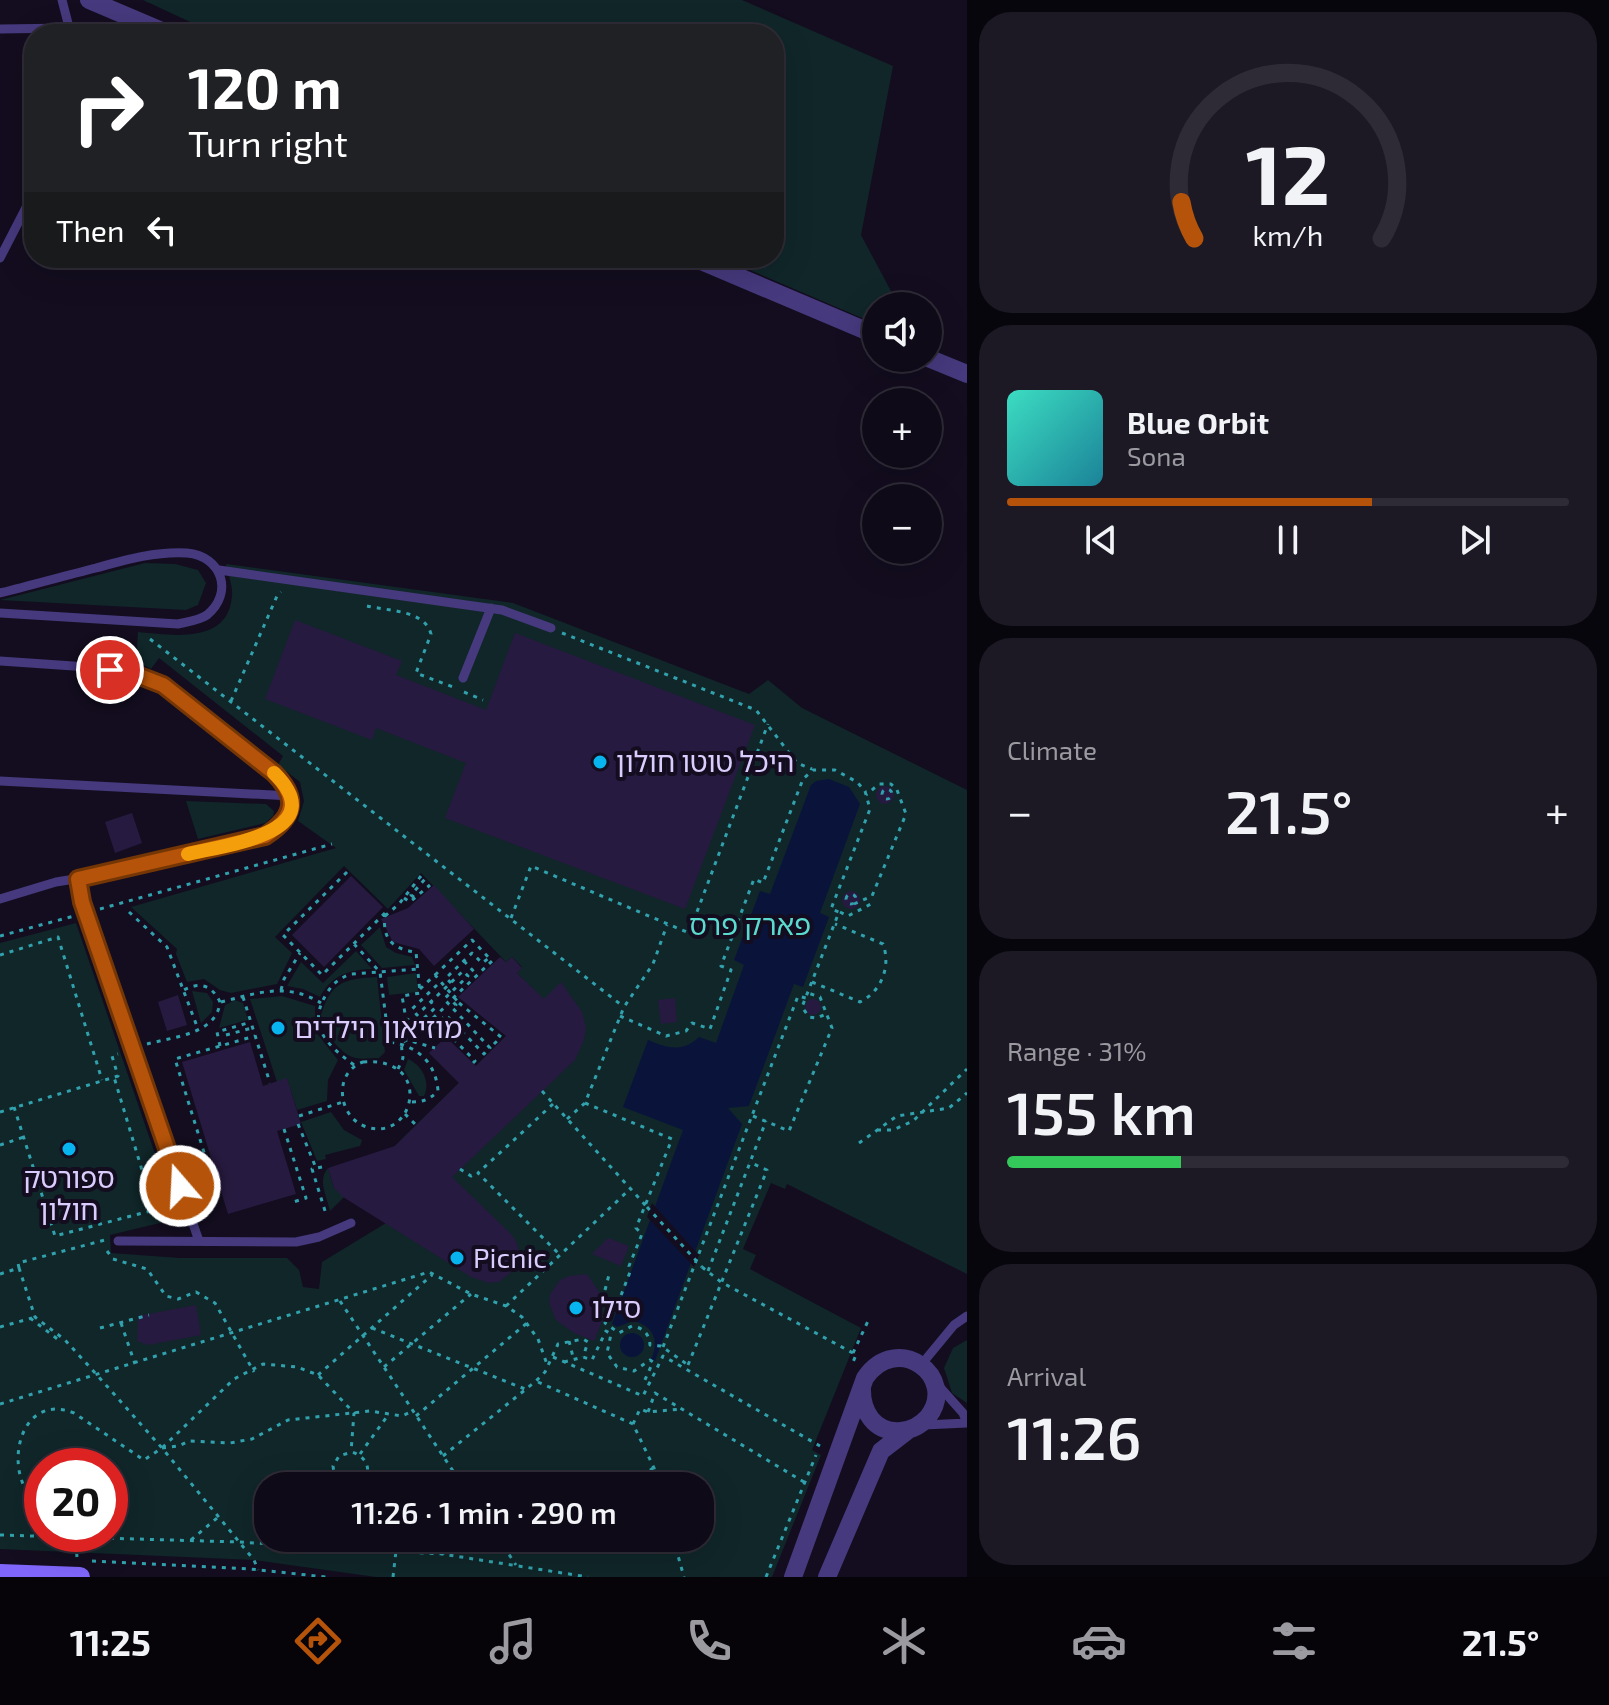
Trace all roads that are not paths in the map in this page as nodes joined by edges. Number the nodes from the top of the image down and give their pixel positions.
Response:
1 (62, 0) edge
2 (89, 0) edge
3 (68, 24) edge
4 (145, 24) edge
5 (0, 29) edge
6 (24, 30) edge
7 (24, 211) edge
8 (0, 258) edge
9 (718, 268) edge
10 (862, 329) edge
11 (942, 364) edge
12 (967, 374) edge
13 (219, 570) junction
14 (0, 593) edge
15 (491, 608) junction
16 (0, 613) edge
17 (551, 628) road end
18 (0, 661) edge
19 (463, 678) dead end
20 (0, 781) edge
21 (291, 796) junction
22 (78, 879) junction
23 (0, 899) edge
24 (351, 1223) dead end
25 (118, 1241) dead end
26 (199, 1241) junction
27 (967, 1316) edge
28 (926, 1370) junction
29 (862, 1387) junction
30 (967, 1423) edge
31 (912, 1429) junction
32 (86, 1569) edge
33 (0, 1574) edge
34 (793, 1577) edge
35 (827, 1577) edge

1 - 3 lane
2 - 4 street
5 - 6 lane
7 - 8 lane
9 - 10 street
11 - 12 street
13 - 14 lane
13 - 15 lane
13 - 16 lane
15 - 17 lane
15 - 19 lane
18 - 21 lane
20 - 21 lane
21 - 22 lane
22 - 23 lane
22 - 26 lane
24 - 26 lane
25 - 26 lane
27 - 28 lane
28 - 29 street
28 - 30 lane
28 - 31 street
29 - 31 street
29 - 34 street
30 - 31 lane
31 - 35 street
32 - 33 street

